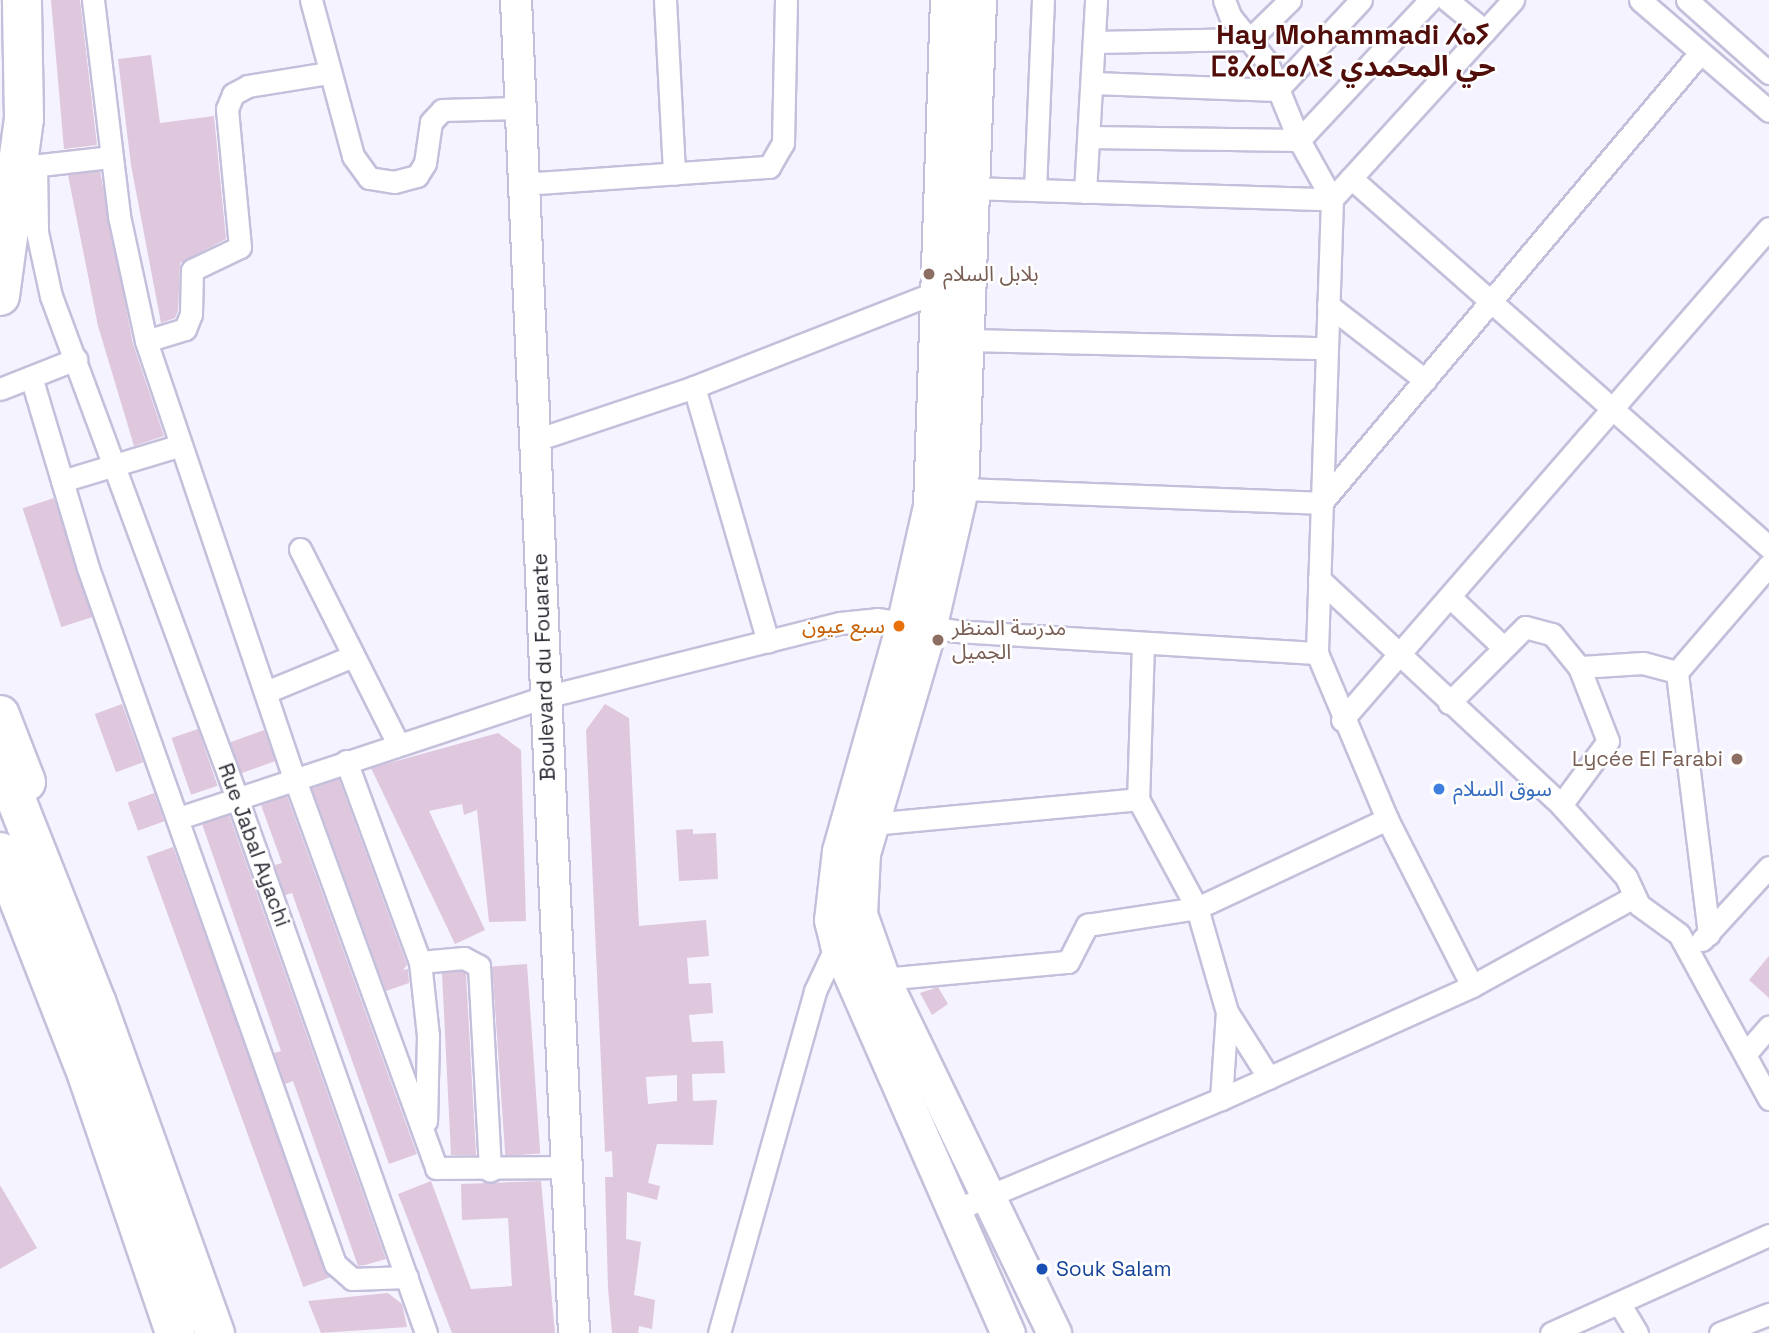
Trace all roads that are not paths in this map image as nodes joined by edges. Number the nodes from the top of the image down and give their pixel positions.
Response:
1 (4, 0) edge
2 (22, 0) edge
3 (93, 0) edge
4 (311, 0) edge
5 (516, 0) edge
6 (665, 0) edge
7 (786, 0) edge
8 (947, 0) edge
9 (979, 0) edge
10 (1043, 0) edge
11 (1096, 0) edge
12 (1224, 0) edge
13 (1290, 0) edge
14 (1361, 0) edge
15 (1430, 0) edge
16 (1447, 0) edge
17 (1513, 0) edge
18 (1640, 0) edge
19 (1686, 0) edge
20 (1485, 31) junction
21 (1250, 40) junction
22 (1094, 41) junction
23 (1700, 53) junction
24 (328, 73) junction
25 (1769, 73) edge
26 (1094, 83) junction
27 (1277, 90) junction
28 (519, 108) junction
29 (1769, 111) edge
30 (1090, 136) junction
31 (1299, 140) junction
32 (111, 157) junction
33 (18, 161) edge
34 (674, 174) junction
35 (1351, 178) junction
36 (523, 184) junction
37 (972, 188) junction
38 (1035, 190) junction
39 (1085, 192) junction
40 (1332, 199) junction
41 (1769, 228) edge
42 (937, 292) junction
43 (0, 296) edge
44 (1328, 304) junction
45 (1489, 304) junction
46 (967, 340) junction
47 (146, 341) junction
48 (1326, 348) junction
49 (76, 359) junction
50 (32, 380) junction
51 (1425, 380) junction
52 (694, 387) junction
53 (0, 389) edge
54 (1611, 412) junction
55 (536, 440) junction
56 (181, 445) junction
57 (117, 467) junction
58 (62, 481) junction
59 (961, 489) junction
60 (1321, 503) junction
61 (1769, 547) edge
62 (300, 549) dead end
63 (1769, 565) edge
64 (1319, 579) junction
65 (1450, 597) junction
66 (917, 625) junction
67 (768, 641) junction
68 (1143, 643) junction
69 (1503, 647) junction
70 (1317, 653) junction
71 (353, 656) junction
72 (1398, 656) junction
73 (1579, 667) junction
74 (1677, 671) junction
75 (266, 692) junction
76 (545, 697) junction
77 (1449, 703) junction
78 (0, 715) edge
79 (1342, 720) junction
80 (398, 744) junction
81 (0, 759) edge
82 (345, 761) junction
83 (294, 777) junction
84 (237, 798) junction
85 (1138, 799) junction
86 (1560, 805) junction
87 (178, 818) junction
88 (1387, 819) junction
89 (871, 824) junction
90 (3, 861) edge
91 (1769, 866) edge
92 (1634, 897) junction
93 (1197, 908) junction
94 (1709, 934) junction
95 (837, 944) junction
96 (1690, 953) junction
97 (420, 962) junction
98 (883, 979) junction
99 (1472, 986) junction
100 (97, 1004) junction
101 (1227, 1012) junction
102 (1769, 1027) edge
103 (1769, 1047) edge
104 (1749, 1060) junction
105 (1269, 1078) junction
106 (1769, 1098) edge
107 (1221, 1099) junction
108 (426, 1134) junction
109 (566, 1167) junction
110 (490, 1171) junction
111 (986, 1198) junction
112 (953, 1211) junction
113 (1769, 1235) edge
114 (407, 1278) junction
115 (1619, 1303) junction
116 (1769, 1314) edge
117 (1561, 1331) edge
118 (175, 1333) edge
119 (215, 1333) edge
120 (426, 1333) edge
121 (574, 1333) edge
122 (719, 1333) edge
123 (1008, 1333) edge
124 (1054, 1333) edge
125 (1636, 1333) edge
126 (1720, 1333) edge

1 - 33 highway
2 - 33 highway
3 - 32 street
4 - 24 street
5 - 28 street, Boulevard du Fouarate
6 - 34 street
7 - 34 street
8 - 42 main road
9 - 37 main road
10 - 38 street
11 - 22 street
12 - 21 street
13 - 21 street
14 - 27 street
15 - 31 street
16 - 20 street
17 - 20 street
18 - 23 street
19 - 25 street
20 - 35 street
21 - 22 street
21 - 27 street
22 - 26 street
23 - 29 street
23 - 45 street
24 - 28 street
24 - 47 street
26 - 27 street
26 - 30 street
27 - 31 street
28 - 36 street, Boulevard du Fouarate
30 - 31 street
30 - 39 street
31 - 40 street
32 - 33 street
32 - 47 street
33 - 43 highway
33 - 49 street, Rue Jabal Ayachi
34 - 36 street
35 - 40 street
35 - 45 street
36 - 55 street, Boulevard du Fouarate
37 - 38 street
37 - 46 main road
38 - 39 street
39 - 40 street
40 - 44 street
41 - 54 street
42 - 52 street
42 - 66 main road
44 - 48 street
44 - 51 street
45 - 51 street
45 - 54 street
46 - 48 street
46 - 59 main road
47 - 56 street
48 - 60 street
49 - 50 street
49 - 57 street, Rue Jabal Ayachi
50 - 53 street
50 - 58 street
51 - 60 street
52 - 55 street
52 - 67 street
54 - 61 street
54 - 65 street
55 - 76 street, Boulevard du Fouarate
56 - 57 street
56 - 75 street
57 - 58 street
57 - 84 street, Rue Jabal Ayachi
58 - 87 street
59 - 60 street
59 - 66 main road
60 - 64 street
62 - 71 street
63 - 74 street
64 - 70 street
64 - 72 street
65 - 69 street
65 - 72 street
66 - 67 street
66 - 68 street
66 - 89 main road
66 - 95 main road
67 - 76 street
68 - 70 street
68 - 85 street
69 - 73 street
69 - 77 street
70 - 79 street
71 - 75 street
71 - 80 street
72 - 77 street
72 - 79 street
73 - 74 street
73 - 86 street
74 - 94 street
75 - 83 street
76 - 80 street
76 - 109 street, Boulevard du Fouarate
77 - 86 street
78 - 100 highway
79 - 88 street
80 - 82 street
81 - 100 highway
82 - 83 street
82 - 97 street
83 - 84 street
83 - 108 street
84 - 87 street
84 - 114 street, Rue Jabal Ayachi
85 - 89 street
85 - 93 street
86 - 92 street
87 - 114 street
88 - 93 street
88 - 99 street
89 - 98 main road
90 - 118 highway
91 - 94 street
92 - 96 street
92 - 99 street
93 - 98 street
93 - 101 street
94 - 96 street
95 - 112 main road
95 - 122 street
96 - 104 street
97 - 108 street
97 - 110 street
98 - 111 main road
99 - 105 street
100 - 119 highway
101 - 105 street
101 - 107 street
102 - 104 street
103 - 104 street
104 - 106 street
105 - 107 street
107 - 111 street
108 - 110 street
109 - 110 street
109 - 121 street, Boulevard du Fouarate
111 - 112 street
111 - 124 main road
112 - 123 main road
113 - 115 street
114 - 120 street, Rue Jabal Ayachi
115 - 117 street
115 - 125 street
116 - 126 street

